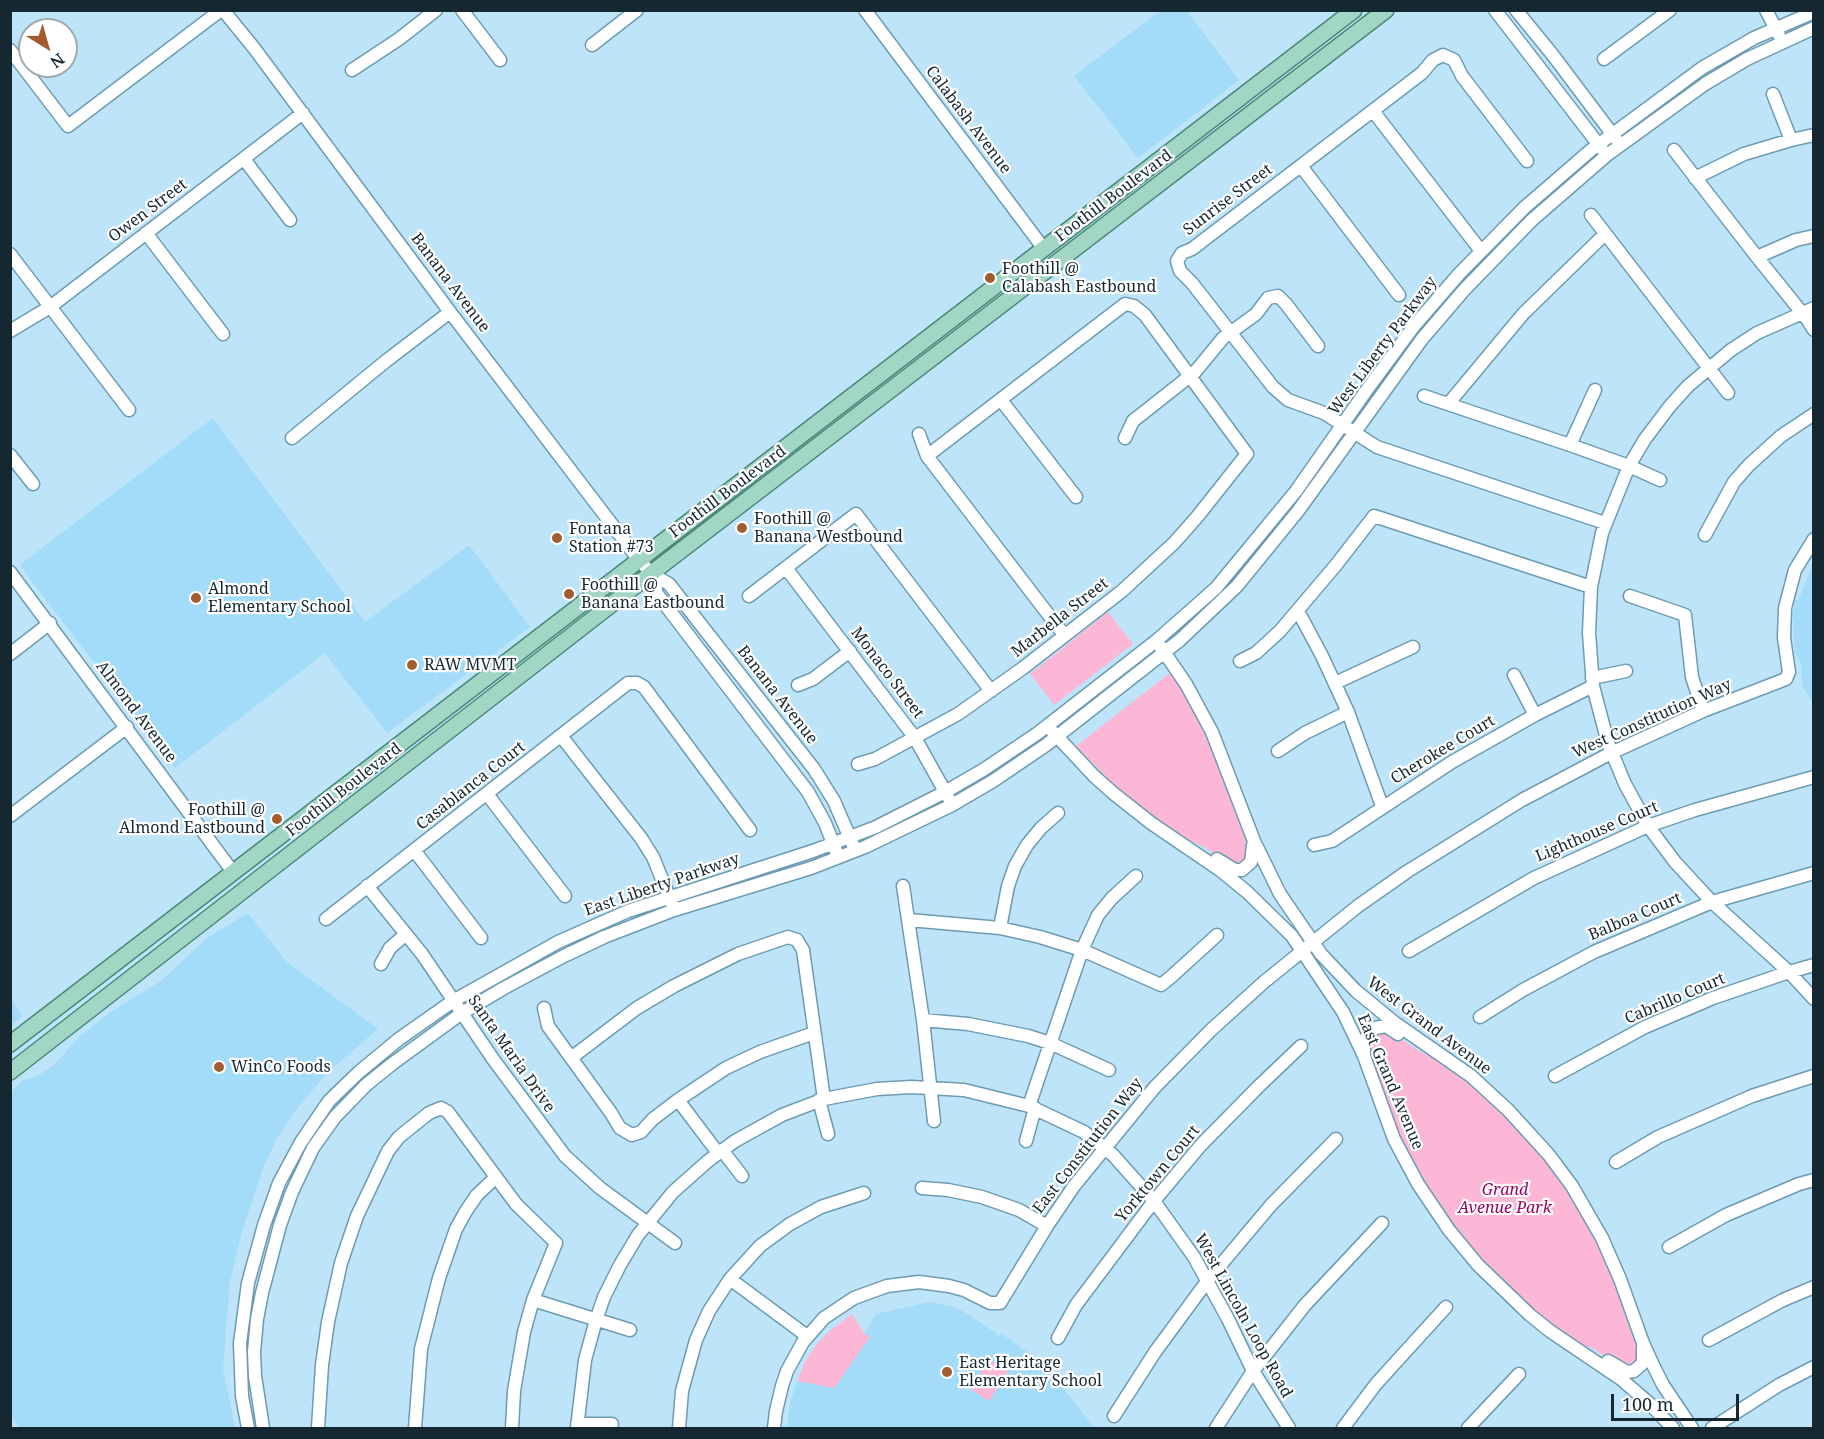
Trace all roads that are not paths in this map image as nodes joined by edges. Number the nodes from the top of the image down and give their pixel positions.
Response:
1 (222, 10) edge
2 (436, 10) edge
3 (462, 10) edge
4 (637, 10) edge
5 (865, 10) edge
6 (1354, 10) edge
7 (1386, 10) edge
8 (1495, 10) edge
9 (1516, 10) edge
10 (1670, 10) edge
11 (1766, 10) edge
12 (1814, 12) edge
13 (1775, 28) junction
14 (1814, 28) edge
15 (1782, 41) junction
16 (592, 45) dead end
17 (10, 50) edge
18 (1604, 59) dead end
19 (500, 60) dead end
20 (352, 70) dead end
21 (1773, 94) dead end
22 (1373, 111) junction
23 (303, 113) junction
24 (1612, 133) junction
25 (1814, 135) edge
26 (1791, 140) junction
27 (1598, 144) junction
28 (1621, 144) junction
29 (1674, 150) dead end
30 (1607, 155) junction
31 (244, 159) junction
32 (1527, 161) dead end
33 (1301, 166) junction
34 (1695, 178) junction
35 (1591, 216) dead end
36 (290, 220) dead end
37 (146, 233) junction
38 (1604, 235) junction
39 (1814, 236) edge
40 (1044, 249) junction
41 (1481, 250) junction
42 (10, 254) edge
43 (1756, 257) junction
44 (1399, 295) dead end
45 (50, 307) junction
46 (1814, 308) edge
47 (450, 312) junction
48 (1801, 312) junction
49 (1814, 330) edge
50 (10, 331) edge
51 (1231, 332) junction
52 (223, 334) dead end
53 (1318, 346) dead end
54 (1707, 368) junction
55 (1189, 377) junction
56 (1595, 390) dead end
57 (1728, 393) dead end
58 (1424, 396) dead end
59 (1001, 400) junction
60 (1449, 403) junction
61 (129, 410) dead end
62 (1809, 417) edge
63 (1343, 425) junction
64 (1814, 431) edge
65 (920, 434) dead end
66 (1355, 434) junction
67 (292, 438) dead end
68 (1125, 438) dead end
69 (1570, 445) junction
70 (10, 455) edge
71 (927, 456) junction
72 (1629, 466) junction
73 (1660, 480) dead end
74 (33, 484) dead end
75 (1076, 497) dead end
76 (1605, 523) junction
77 (1706, 535) dead end
78 (1814, 539) edge
79 (639, 560) junction
80 (786, 568) junction
81 (10, 572) edge
82 (652, 574) junction
83 (1591, 587) junction
84 (749, 596) dead end
85 (1630, 596) dead end
86 (1298, 611) junction
87 (50, 623) junction
88 (1064, 635) junction
89 (1156, 641) junction
90 (1413, 647) dead end
91 (850, 651) junction
92 (1165, 653) junction
93 (10, 654) edge
94 (1240, 661) dead end
95 (1626, 671) dead end
96 (1514, 675) dead end
97 (1593, 682) junction
98 (1335, 683) junction
99 (798, 685) dead end
100 (991, 691) junction
101 (1703, 711) junction
102 (1348, 712) junction
103 (1535, 715) junction
104 (1048, 725) junction
105 (127, 727) junction
106 (561, 736) junction
107 (1057, 737) junction
108 (915, 738) junction
109 (1278, 752) dead end
110 (1611, 753) junction
111 (858, 764) dead end
112 (1814, 777) edge
113 (945, 792) junction
114 (487, 794) junction
115 (952, 805) junction
116 (1383, 806) junction
117 (1058, 813) dead end
118 (10, 816) edge
119 (1648, 826) junction
120 (750, 830) dead end
121 (850, 837) junction
122 (1254, 842) junction
123 (834, 844) junction
124 (1314, 845) dead end
125 (414, 850) junction
126 (856, 851) junction
127 (1201, 856) junction
128 (839, 858) junction
129 (1408, 871) joint
130 (234, 872) junction
131 (1814, 873) edge
132 (1136, 876) dead end
133 (367, 886) junction
134 (903, 886) dead end
135 (565, 896) dead end
136 (669, 897) junction
137 (1712, 902) junction
138 (674, 910) junction
139 (326, 919) dead end
140 (909, 920) junction
141 (1000, 928) junction
142 (406, 934) junction
143 (1217, 934) dead end
144 (150, 938) junction
145 (481, 938) dead end
146 (1313, 942) junction
147 (1082, 950) junction
148 (1302, 951) junction
149 (1409, 951) dead end
150 (381, 964) dead end
151 (1814, 966) edge
152 (1789, 972) junction
153 (1814, 999) edge
154 (453, 1001) junction
155 (544, 1008) dead end
156 (90, 1010) junction
157 (462, 1013) junction
158 (1480, 1017) dead end
159 (923, 1020) junction
160 (814, 1033) junction
161 (1422, 1041) junction
162 (1050, 1042) junction
163 (10, 1044) edge
164 (1301, 1047) dead end
165 (1364, 1056) junction
166 (571, 1058) junction
167 (1109, 1070) dead end
168 (10, 1072) edge
169 (1555, 1076) dead end
170 (1814, 1076) edge
171 (931, 1087) junction
172 (678, 1100) junction
173 (821, 1100) junction
174 (1032, 1107) junction
175 (934, 1121) dead end
176 (828, 1134) dead end
177 (1336, 1139) dead end
178 (1026, 1141) dead end
179 (1105, 1147) junction
180 (720, 1151) junction
181 (1616, 1162) dead end
182 (742, 1176) dead end
183 (495, 1178) junction
184 (1814, 1180) edge
185 (922, 1188) dead end
186 (864, 1193) dead end
187 (1154, 1201) junction
188 (646, 1223) junction
189 (1382, 1223) dead end
190 (1047, 1226) junction
191 (675, 1243) dead end
192 (1669, 1247) dead end
193 (730, 1280) junction
194 (1208, 1280) junction
195 (1814, 1287) edge
196 (533, 1300) junction
197 (1446, 1307) dead end
198 (596, 1320) junction
199 (630, 1330) dead end
200 (807, 1336) junction
201 (1058, 1338) dead end
202 (1709, 1340) dead end
203 (1643, 1343) junction
204 (1587, 1355) junction
205 (1814, 1367) edge
206 (1254, 1371) junction
207 (1519, 1374) dead end
208 (1114, 1416) dead end
209 (612, 1424) dead end
210 (577, 1426) edge
211 (248, 1428) edge
212 (263, 1428) edge
213 (318, 1428) edge
214 (415, 1428) edge
215 (512, 1428) edge
216 (679, 1428) edge
217 (774, 1428) edge
218 (1216, 1428) edge
219 (1289, 1428) edge
220 (1343, 1428) edge
221 (1468, 1428) edge
222 (1673, 1428) edge
223 (1692, 1428) edge
224 (1712, 1428) edge

1 - 17 street
1 - 23 street, Banana Avenue
2 - 20 street
3 - 19 street
4 - 16 street
5 - 40 street, Calabash Avenue
6 - 40 main road, Foothill Boulevard
7 - 82 main road, Foothill Boulevard
8 - 27 street
9 - 24 street
10 - 18 street
11 - 13 street
12 - 13 street, West Liberty Parkway
13 - 15 street
13 - 24 street, West Liberty Parkway
14 - 15 street, West Liberty Parkway
15 - 28 street, West Liberty Parkway
21 - 26 street
22 - 32 street, Sunrise Street
22 - 33 street, Sunrise Street
22 - 41 street
23 - 31 street, Owen Street
23 - 47 street, Banana Avenue
24 - 27 street, West Liberty Parkway
24 - 28 street
25 - 26 street
26 - 34 street
27 - 30 street
27 - 41 street, West Liberty Parkway
28 - 30 street, West Liberty Parkway
29 - 34 street
30 - 66 street, West Liberty Parkway
31 - 36 street
31 - 37 street, Owen Street
33 - 44 street
33 - 51 street, Sunrise Street
34 - 43 street
35 - 38 street
37 - 45 street, Owen Street
37 - 52 street
38 - 54 street
38 - 60 street
39 - 43 street
40 - 79 main road, Foothill Boulevard
41 - 63 street, West Liberty Parkway
42 - 45 street
43 - 48 street
45 - 50 street, Owen Street
45 - 61 street
46 - 48 street
47 - 67 street
47 - 79 street, Banana Avenue
48 - 49 street
48 - 54 street
51 - 53 street
51 - 55 street
51 - 63 street, Sunrise Street
54 - 57 street
54 - 72 street
55 - 59 street
55 - 68 street
55 - 88 street, Marbella Street
56 - 69 street
58 - 60 street
59 - 71 street
59 - 75 street
60 - 69 street
62 - 64 street
62 - 77 street
63 - 66 street, Sunrise Street
63 - 89 street, West Liberty Parkway
65 - 71 street
66 - 76 street, Sunrise Street
66 - 92 street, West Liberty Parkway
69 - 72 street
70 - 74 street
71 - 88 street
72 - 73 street
72 - 76 street
76 - 83 street
78 - 101 street, West Constitution Way
79 - 82 street, Banana Avenue
79 - 130 main road, Foothill Boulevard
80 - 84 street
80 - 91 street, Monaco Street
80 - 100 street
81 - 87 street, Almond Avenue
82 - 121 street, Banana Avenue
82 - 123 street, Banana Avenue
82 - 156 main road, Foothill Boulevard
83 - 86 street
83 - 97 street
85 - 101 street
86 - 94 street
86 - 98 street
87 - 93 street
87 - 105 street, Almond Avenue
88 - 100 street, Marbella Street
89 - 92 street, West Grand Avenue
89 - 104 street, West Liberty Parkway
90 - 98 street
91 - 99 street
91 - 108 street, Monaco Street
92 - 107 street, West Liberty Parkway
92 - 122 street, West Grand Avenue
95 - 97 street, Cherokee Court
96 - 103 street
97 - 103 street, Cherokee Court
97 - 110 street
98 - 102 street
100 - 108 street, Marbella Street
101 - 110 street, West Constitution Way
102 - 109 street
102 - 116 street
103 - 116 street, Cherokee Court
104 - 107 street, East Grand Avenue
104 - 113 street, East Liberty Parkway
105 - 118 street
105 - 130 street, Almond Avenue
106 - 114 street, Casablanca Court
106 - 120 street, Casablanca Court
106 - 136 street
107 - 115 street, East Liberty Parkway
107 - 127 street, East Grand Avenue
108 - 111 street, Marbella Street
108 - 113 street, Monaco Street
110 - 119 street
110 - 129 street, West Constitution Way
112 - 119 street, Lighthouse Court
113 - 115 street, Monaco Street
113 - 121 street, East Liberty Parkway
114 - 125 street, Casablanca Court
114 - 135 street
115 - 126 street, East Liberty Parkway
116 - 124 street, Cherokee Court
117 - 141 street
119 - 137 street
119 - 149 street, Lighthouse Court
121 - 123 street, East Liberty Parkway
121 - 126 street, Banana Avenue
122 - 127 street
122 - 146 street, West Grand Avenue
123 - 128 street, Banana Avenue
123 - 136 street, East Liberty Parkway
125 - 133 street, Casablanca Court
125 - 145 street
126 - 128 street, East Liberty Parkway
127 - 148 street, East Grand Avenue
128 - 138 street, East Liberty Parkway
129 - 146 street, East Constitution Way
130 - 144 main road, Foothill Boulevard
131 - 137 street, Balboa Court
132 - 147 street
133 - 139 street, Casablanca Court
133 - 142 street, Santa Maria Drive
134 - 140 street
136 - 138 street
136 - 154 street, East Liberty Parkway
137 - 152 street
137 - 158 street, Balboa Court
138 - 157 street, East Liberty Parkway
140 - 141 street
140 - 159 street
141 - 147 street
142 - 150 street
142 - 154 street, Santa Maria Drive
143 - 147 street
144 - 156 main road
144 - 163 main road, Foothill Boulevard
146 - 148 street, East Constitution Way
146 - 161 street, West Grand Avenue
147 - 162 street
148 - 165 street, East Grand Avenue
148 - 179 street, East Constitution Way
151 - 152 street, Cabrillo Court
152 - 153 street
152 - 169 street, Cabrillo Court
154 - 157 street, Santa Maria Drive
154 - 211 street, East Liberty Parkway
155 - 166 street
156 - 168 main road, Foothill Boulevard
157 - 188 street, Santa Maria Drive
157 - 212 street, East Liberty Parkway
159 - 162 street
159 - 171 street
160 - 166 street
160 - 172 street
160 - 173 street
161 - 165 street
161 - 203 street, West Grand Avenue
162 - 167 street
162 - 174 street
164 - 187 street, Yorktown Court
165 - 204 street, East Grand Avenue
166 - 172 street
170 - 181 street
171 - 173 street, West Lincoln Loop Road
171 - 174 street, West Lincoln Loop Road
171 - 175 street
172 - 180 street
173 - 176 street
173 - 180 street, West Lincoln Loop Road
174 - 178 street
174 - 179 street, West Lincoln Loop Road
177 - 194 street
179 - 187 street, West Lincoln Loop Road
179 - 190 street, East Constitution Way
180 - 182 street
180 - 188 street, West Lincoln Loop Road
183 - 196 street
183 - 213 street
183 - 214 street
184 - 192 street
185 - 190 street
186 - 193 street
187 - 194 street, West Lincoln Loop Road
187 - 201 street, Yorktown Court
188 - 191 street, Santa Maria Drive
188 - 198 street, West Lincoln Loop Road
189 - 206 street
190 - 200 street, East Constitution Way
193 - 200 street
193 - 216 street
194 - 206 street, West Lincoln Loop Road
194 - 208 street
195 - 202 street
196 - 198 street
196 - 215 street
197 - 220 street
198 - 199 street
198 - 210 street, West Lincoln Loop Road
200 - 217 street, East Constitution Way
203 - 204 street
203 - 223 street, West Grand Avenue
204 - 222 street, East Grand Avenue
205 - 224 street
206 - 218 street
206 - 219 street, West Lincoln Loop Road
207 - 221 street
209 - 210 street

